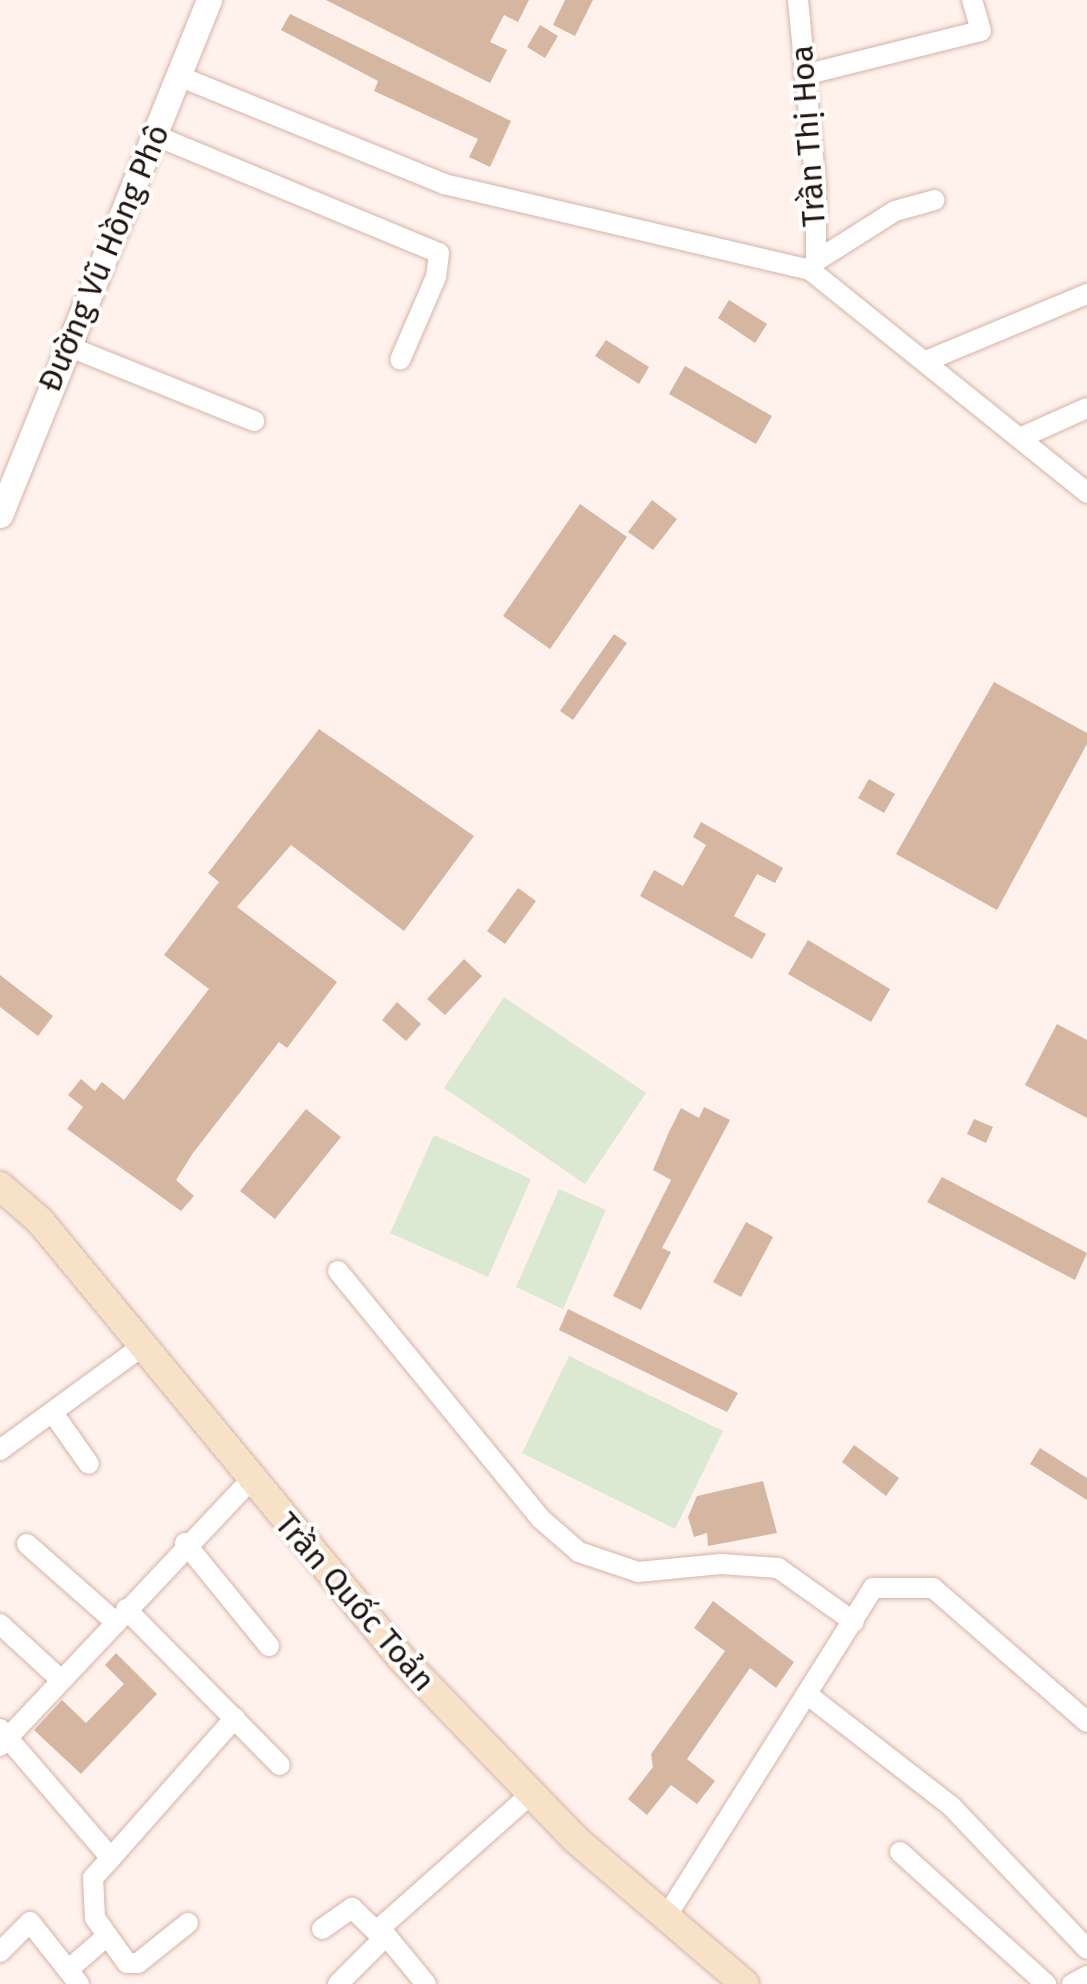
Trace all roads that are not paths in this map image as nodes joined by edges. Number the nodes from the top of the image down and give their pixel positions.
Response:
1 (209, 0) edge
2 (798, 0) edge
3 (972, 0) edge
4 (804, 75) junction
5 (181, 77) junction
6 (154, 135) junction
7 (934, 200) dead end
8 (813, 265) junction
9 (1087, 294) edge
10 (65, 345) junction
11 (400, 360) dead end
12 (926, 360) junction
13 (1087, 408) edge
14 (254, 421) dead end
15 (1020, 438) junction
16 (1083, 485) edge
17 (0, 516) edge
18 (0, 1186) edge
19 (338, 1271) dead end
20 (144, 1346) junction
21 (53, 1413) junction
22 (0, 1450) edge
23 (89, 1464) dead end
24 (250, 1481) junction
25 (186, 1543) junction
26 (27, 1544) dead end
27 (120, 1615) junction
28 (854, 1622) junction
29 (0, 1624) edge
30 (269, 1646) dead end
31 (61, 1680) junction
32 (808, 1695) junction
33 (235, 1718) junction
34 (1087, 1722) edge
35 (3, 1738) edge
36 (280, 1765) dead end
37 (530, 1795) junction
38 (900, 1852) dead end
39 (111, 1858) junction
40 (666, 1917) junction
41 (188, 1922) dead end
42 (322, 1929) dead end
43 (108, 1936) junction
44 (380, 1936) junction
45 (1087, 1949) edge
46 (0, 1952) edge
47 (1087, 1976) edge
48 (74, 1977) edge
49 (338, 1984) edge
50 (426, 1984) edge
51 (745, 1984) edge
52 (1046, 1984) edge
53 (1072, 1984) edge

1 - 5 street, Đường Vũ Hồng Phô
2 - 4 street, Trần Thị Hoa
3 - 4 street
4 - 8 street, Trần Thị Hoa
5 - 6 street, Đường Vũ Hồng Phô
5 - 8 street
6 - 10 street, Đường Vũ Hồng Phô
6 - 11 street
7 - 8 street
8 - 12 street
9 - 12 street
10 - 14 street
10 - 17 street, Đường Vũ Hồng Phô
12 - 15 street
13 - 15 street
15 - 16 street
18 - 20 main road, Trần Quốc Toản
19 - 28 street
20 - 21 street
20 - 24 main road, Trần Quốc Toản
21 - 22 street
21 - 23 street
24 - 25 street
24 - 37 main road, Trần Quốc Toản
25 - 27 street
25 - 30 street
26 - 27 street
27 - 31 street
27 - 33 street
28 - 32 street
28 - 34 street
29 - 31 street
31 - 35 street
32 - 40 street
32 - 45 street
33 - 36 street
33 - 39 street
35 - 39 street
37 - 40 main road, Trần Quốc Toản
37 - 44 street
38 - 52 street
39 - 43 street
40 - 51 main road, Trần Quốc Toản
41 - 43 street
42 - 44 street
43 - 48 street
44 - 49 street
44 - 50 street
46 - 48 street
47 - 53 street

